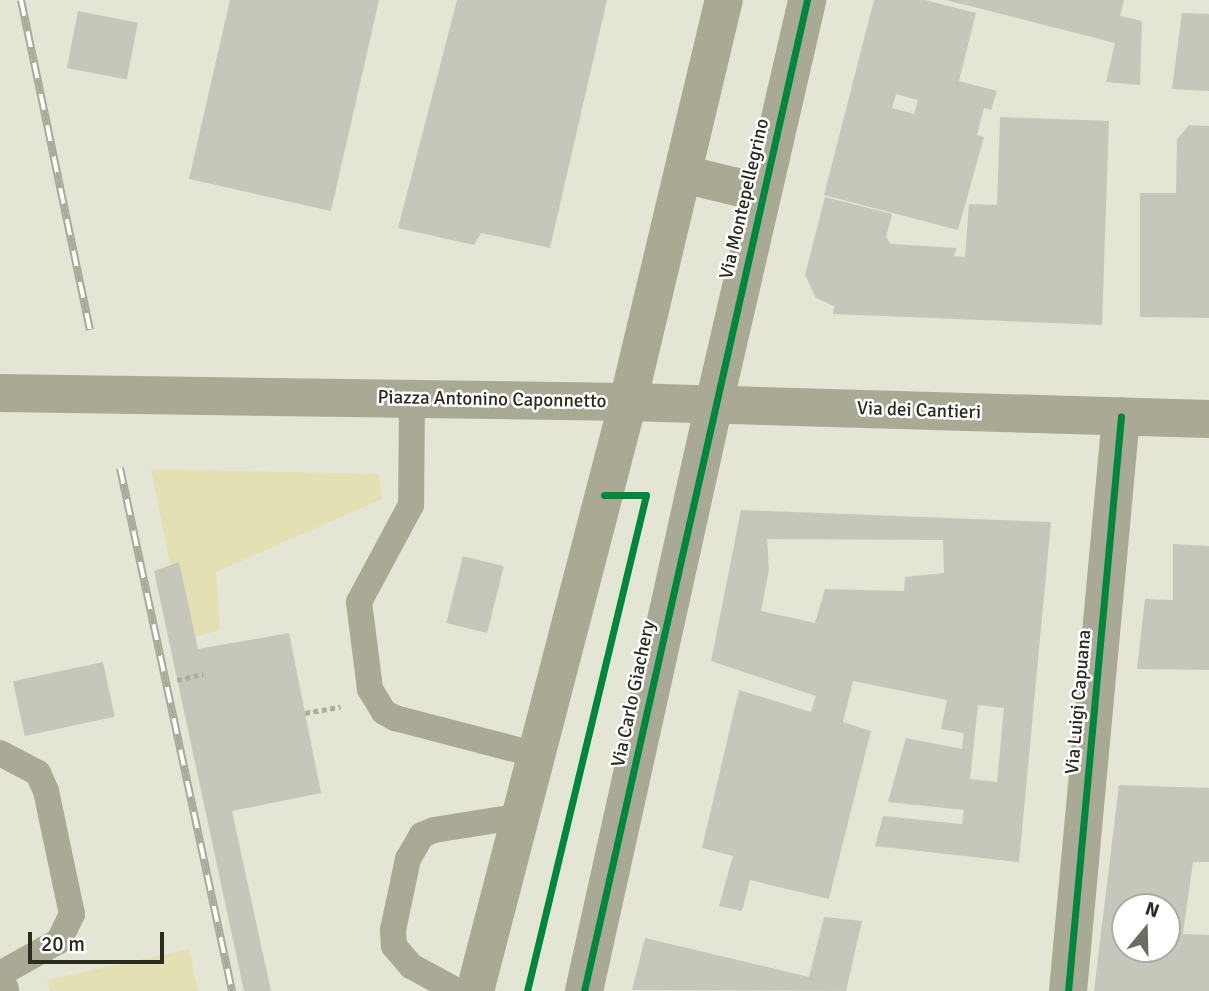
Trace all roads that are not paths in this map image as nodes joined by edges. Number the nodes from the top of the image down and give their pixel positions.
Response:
1 (724, 0) edge
2 (807, 0) edge
3 (683, 174) junction
4 (762, 193) junction
5 (0, 393) edge
6 (412, 399) junction
7 (628, 402) junction
8 (714, 404) junction
9 (1121, 416) junction
10 (1209, 419) edge
11 (0, 753) edge
12 (537, 755) junction
13 (520, 816) junction
14 (0, 974) edge
15 (457, 991) edge
16 (475, 991) edge
17 (584, 991) edge
18 (1068, 991) edge

1 - 3 main road
2 - 4 main road, Via Montepellegrino
3 - 4 main road, Via Montepellegrino
3 - 7 main road
4 - 8 main road, Via Montepellegrino
5 - 6 main road, Piazza Antonino Caponnetto
6 - 7 main road, Piazza Antonino Caponnetto
6 - 12 lane
7 - 8 main road, Via dei Cantieri
7 - 12 main road, Piazza Antonino Caponnetto
8 - 9 main road, Via dei Cantieri
8 - 17 street, Via Carlo Giachery
9 - 10 main road, Via dei Cantieri
9 - 18 street, Via Luigi Capuana
11 - 14 lane
12 - 13 main road, Piazza Antonino Caponnetto
13 - 15 lane
13 - 16 main road, Piazza Antonino Caponnetto

